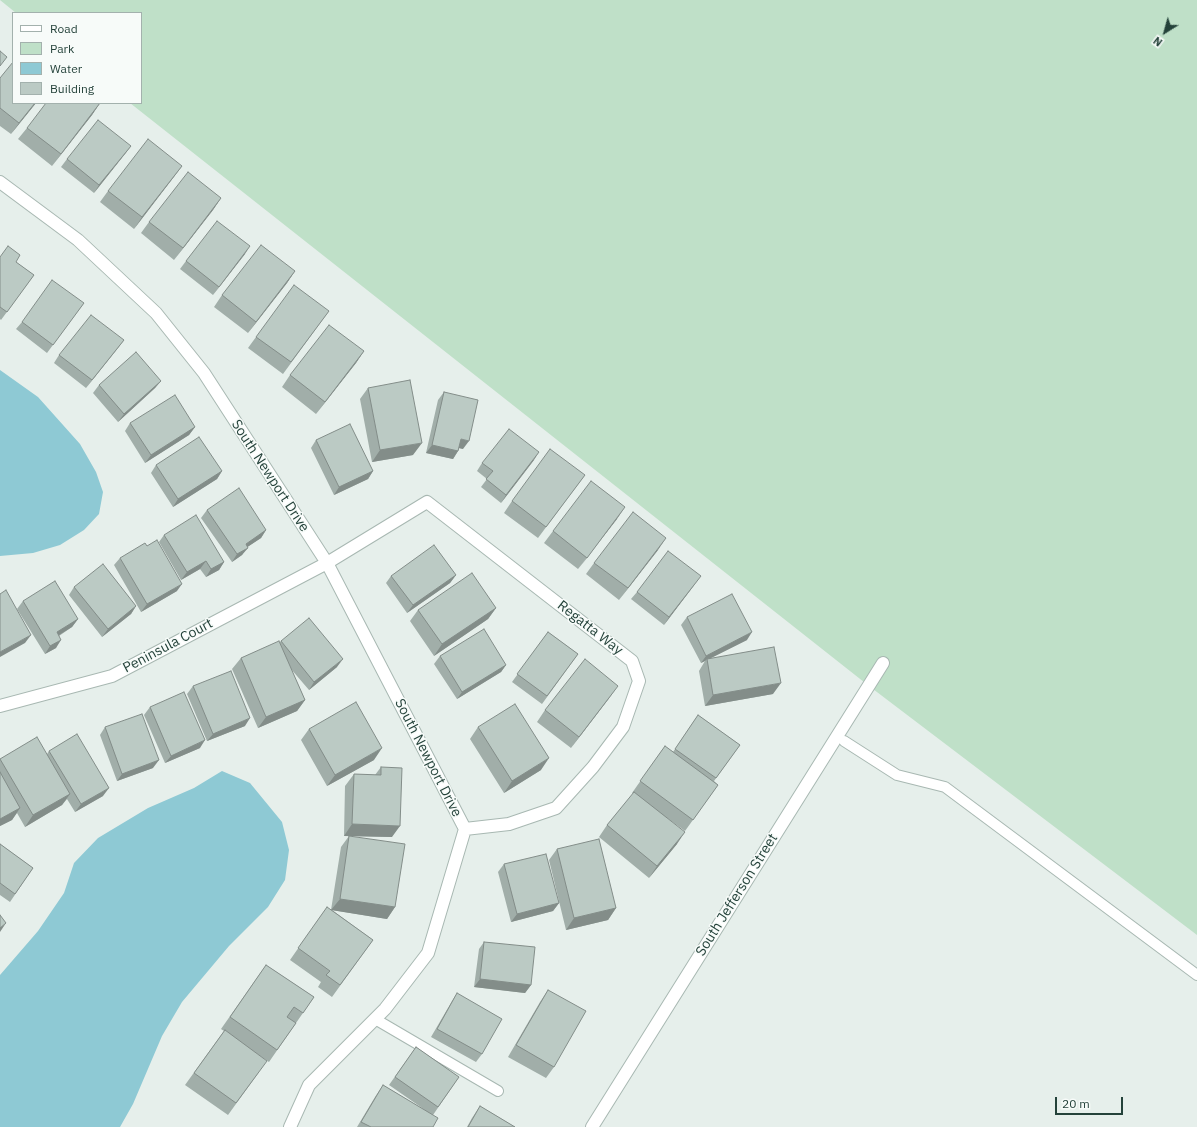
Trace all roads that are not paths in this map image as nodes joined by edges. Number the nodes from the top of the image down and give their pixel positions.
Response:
1 (0, 182) edge
2 (327, 563) junction
3 (883, 663) dead end
4 (0, 706) edge
5 (844, 741) dead end
6 (465, 829) junction
7 (1197, 975) edge
8 (375, 1019) junction
9 (498, 1091) dead end
10 (290, 1127) edge
11 (592, 1127) edge

1 - 2 street, South Newport Drive
2 - 4 street, Peninsula Court
2 - 6 street, South Newport Drive
2 - 6 street, Regatta Way
3 - 11 street, South Jefferson Street
5 - 7 lane
6 - 8 street
8 - 9 lane
8 - 10 street

